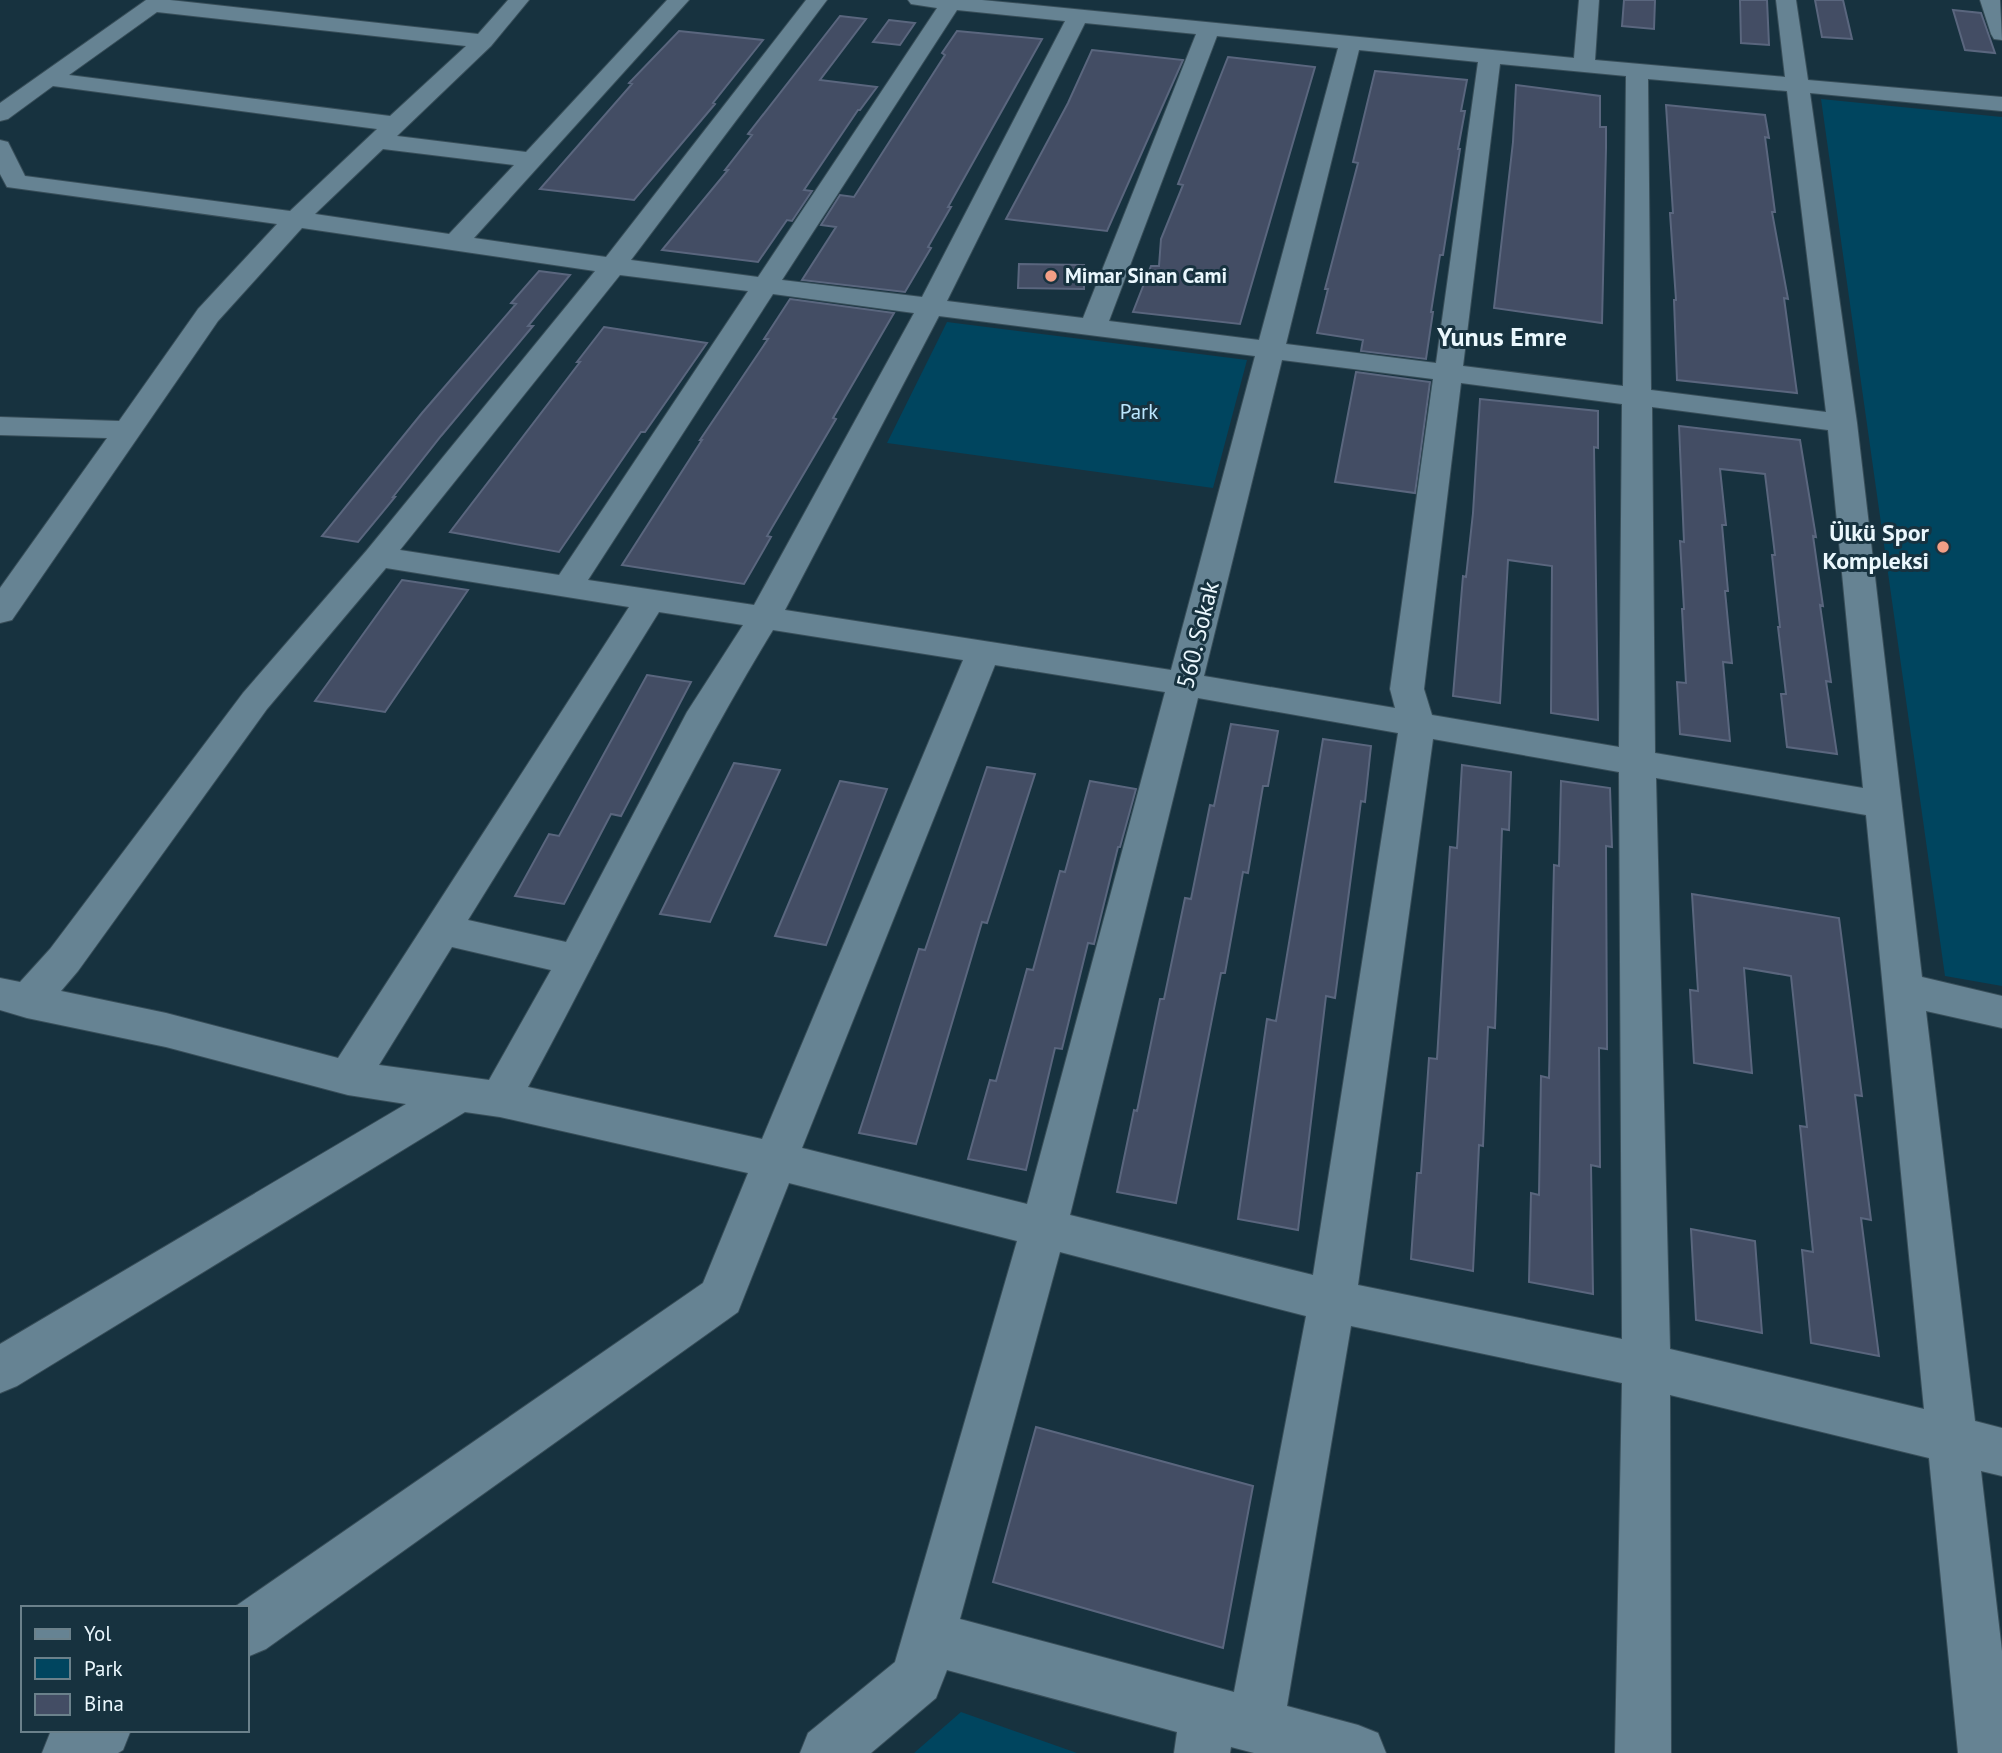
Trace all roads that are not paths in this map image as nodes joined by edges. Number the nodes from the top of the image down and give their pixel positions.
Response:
1 (519, 0) edge
2 (679, 0) edge
3 (817, 0) edge
4 (918, 0) edge
5 (1112, 0) edge
6 (1589, 0) edge
7 (1786, 0) edge
8 (1990, 0) edge
9 (157, 2) edge
10 (951, 3) junction
11 (982, 3) edge
12 (1078, 16) junction
13 (1188, 17) junction
14 (1209, 29) junction
15 (1401, 34) junction
16 (2002, 34) edge
17 (1559, 39) dead end
18 (482, 41) junction
19 (1586, 41) junction
20 (1350, 43) junction
21 (1614, 44) dead end
22 (1490, 57) junction
23 (1766, 58) dead end
24 (1584, 66) junction
25 (1804, 70) junction
26 (1637, 71) junction
27 (1933, 76) dead end
28 (48, 79) junction
29 (2002, 83) edge
30 (2002, 104) edge
31 (0, 114) edge
32 (386, 132) junction
33 (0, 147) edge
34 (532, 160) junction
35 (8, 183) edge
36 (296, 219) junction
37 (454, 244) junction
38 (613, 266) junction
39 (764, 285) junction
40 (931, 306) junction
41 (1093, 326) junction
42 (1272, 349) junction
43 (1448, 372) junction
44 (1638, 397) junction
45 (1842, 423) junction
46 (0, 426) edge
47 (127, 430) junction
48 (378, 557) junction
49 (13, 576) edge
50 (568, 587) junction
51 (650, 600) junction
52 (0, 612) edge
53 (764, 618) junction
54 (983, 653) junction
55 (1185, 684) junction
56 (1417, 724) junction
57 (1637, 762) junction
58 (1883, 805) junction
59 (440, 929) junction
60 (576, 960) junction
61 (1903, 989) junction
62 (14, 998) edge
63 (2002, 1012) edge
64 (348, 1078) junction
65 (480, 1097) junction
66 (777, 1161) junction
67 (1044, 1227) junction
68 (1332, 1301) junction
69 (1646, 1366) junction
70 (0, 1370) edge
71 (1952, 1438) junction
72 (2002, 1452) edge
73 (248, 1629) edge
74 (929, 1638) junction
75 (1222, 1730) edge
76 (100, 1732) edge
77 (71, 1753) edge
78 (828, 1753) edge
79 (1358, 1753) edge
80 (1643, 1753) edge
81 (1986, 1753) edge

1 - 18 street
2 - 34 street
3 - 38 street
4 - 10 street
5 - 13 street
6 - 19 street
7 - 25 street
8 - 16 street
9 - 18 street
9 - 28 street
10 - 11 street
10 - 39 street
11 - 12 street
12 - 13 street
12 - 40 street
13 - 14 street
13 - 15 street
14 - 20 street
14 - 41 street
15 - 20 street
15 - 22 street
17 - 19 street
18 - 32 street
19 - 21 street
19 - 24 street
20 - 42 street, 560. Sokak
22 - 24 street
22 - 43 street
23 - 25 street
24 - 26 street
25 - 26 street
25 - 30 street
25 - 45 street
26 - 44 street
27 - 29 street
28 - 31 street
28 - 32 street
32 - 34 street
32 - 36 street
33 - 35 street
34 - 37 street
35 - 36 street
36 - 37 street
36 - 47 street
37 - 38 street
38 - 39 street
38 - 48 street
39 - 40 street
39 - 50 street
40 - 41 street
40 - 53 street
41 - 42 street
42 - 43 street
42 - 55 street, 560. Sokak
43 - 44 street
43 - 56 street
44 - 45 street
44 - 57 street
45 - 58 street
46 - 47 street
47 - 49 street
48 - 50 street
48 - 62 street
49 - 52 street
50 - 51 street
51 - 53 street
51 - 59 street
53 - 54 street
53 - 60 street
54 - 55 street
54 - 66 street
55 - 56 street
55 - 67 street, 560. Sokak
56 - 57 street
56 - 68 street
57 - 58 street
57 - 69 street
58 - 61 street
59 - 60 street
59 - 64 street
60 - 65 street
61 - 63 street
61 - 71 street
62 - 64 street
64 - 65 street
65 - 66 street
65 - 70 street
66 - 67 street
66 - 73 street
67 - 68 street
67 - 74 street, 560. Sokak
68 - 69 street
68 - 75 street
69 - 71 street
69 - 80 street
71 - 72 street
71 - 81 street
74 - 75 street
74 - 78 street, 560. Sokak
75 - 79 street
76 - 77 street

